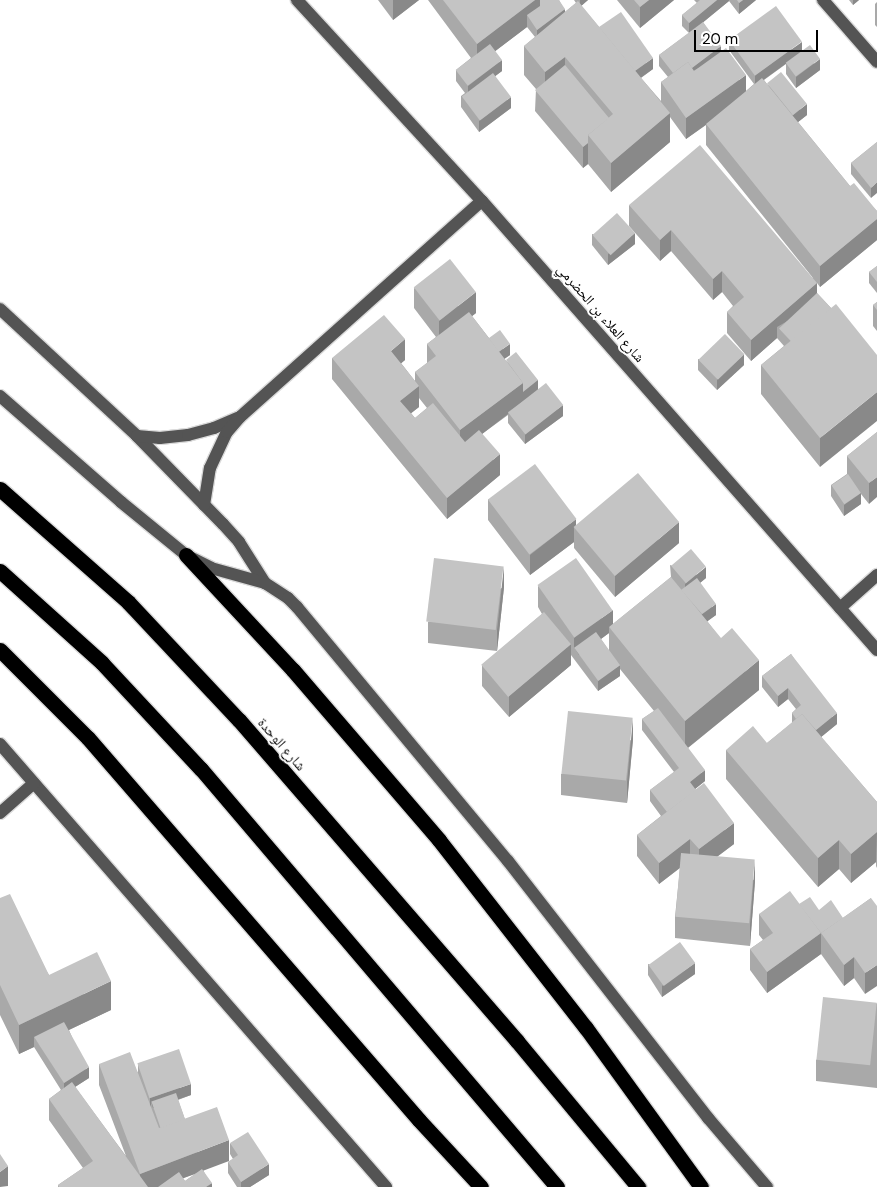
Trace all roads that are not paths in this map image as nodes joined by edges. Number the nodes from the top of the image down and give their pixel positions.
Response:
1 (297, 0) edge
2 (823, 0) edge
3 (877, 62) edge
4 (482, 201) junction
5 (0, 309) edge
6 (0, 396) edge
7 (240, 417) junction
8 (137, 436) junction
9 (0, 489) edge
10 (204, 505) junction
11 (186, 555) junction
12 (0, 571) edge
13 (877, 575) edge
14 (265, 583) junction
15 (840, 608) junction
16 (0, 650) edge
17 (877, 650) edge
18 (0, 744) edge
19 (34, 783) junction
20 (0, 812) edge
21 (386, 1187) edge
22 (481, 1187) edge
23 (557, 1187) edge
24 (638, 1187) edge
25 (701, 1187) edge
26 (767, 1187) edge

1 - 4 street, شارع العلاء بن الحضرمي
2 - 3 street
4 - 7 street
4 - 15 street, شارع العلاء بن الحضرمي
5 - 8 street
6 - 11 street
7 - 8 street
7 - 10 street
8 - 10 street
9 - 24 highway, شارع الوحدة
10 - 14 street
11 - 14 street
11 - 25 highway
12 - 23 highway
13 - 15 street
14 - 26 street
15 - 17 street, شارع العلاء بن الحضرمي
16 - 22 highway
18 - 19 street
19 - 20 street
19 - 21 street

